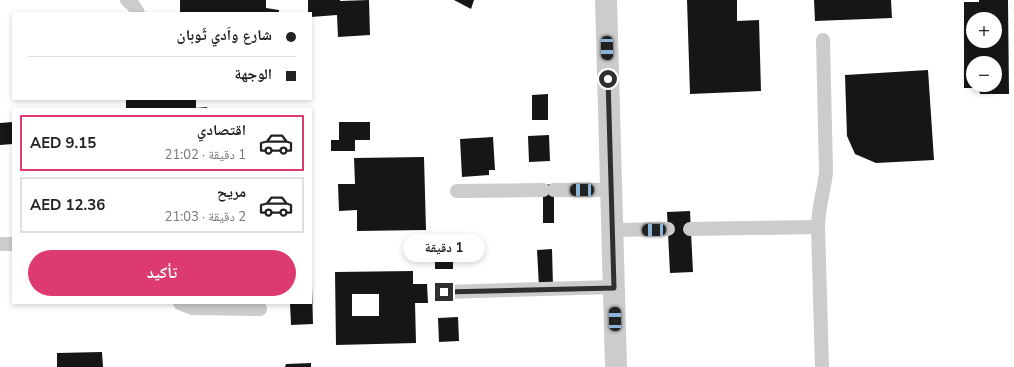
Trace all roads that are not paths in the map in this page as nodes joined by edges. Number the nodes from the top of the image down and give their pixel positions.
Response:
1 (127, 0) edge
2 (606, 0) edge
3 (137, 12) edge
4 (823, 40) dead end
5 (611, 190) junction
6 (457, 191) dead end
7 (818, 227) junction
8 (668, 229) dead end
9 (690, 229) dead end
10 (612, 230) junction
11 (0, 244) edge
12 (12, 244) edge
13 (614, 288) junction
14 (444, 292) dead end
15 (182, 304) edge
16 (260, 309) dead end
17 (616, 367) edge
18 (822, 367) edge

1 - 3 lane
2 - 5 street
4 - 7 lane
5 - 6 lane
5 - 10 street
7 - 9 lane
7 - 18 lane
8 - 10 lane
10 - 13 street
11 - 12 lane
13 - 14 lane
13 - 17 street
15 - 16 lane

